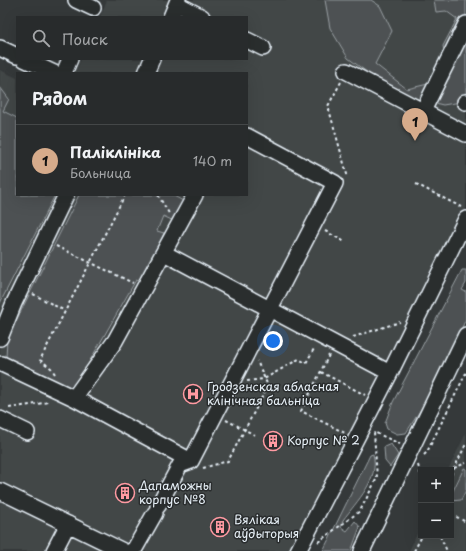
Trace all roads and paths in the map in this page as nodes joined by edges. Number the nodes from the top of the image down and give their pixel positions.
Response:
1 (76, 0) edge
2 (175, 7) edge
3 (93, 8) edge
4 (199, 16) edge
5 (466, 24) edge
6 (248, 41) edge
7 (0, 48) edge
8 (262, 48) dead end
9 (16, 56) edge
10 (26, 60) edge
11 (70, 60) edge
12 (152, 60) edge
13 (346, 71) dead end
14 (52, 72) edge
15 (64, 72) edge
16 (146, 72) edge
17 (423, 111) junction
18 (466, 134) edge
19 (248, 137) edge
20 (416, 184) dead end
21 (66, 196) edge
22 (124, 196) edge
23 (159, 196) edge
24 (194, 196) edge
25 (465, 214) edge
26 (314, 226) junction
27 (178, 228) junction
28 (44, 240) junction
29 (345, 242) dead end
30 (164, 253) junction
31 (91, 262) junction
32 (21, 288) junction
33 (145, 288) junction
34 (271, 309) junction
35 (65, 311) junction
36 (401, 321) dead end
37 (466, 335) edge
38 (321, 336) junction
39 (0, 338) edge
40 (335, 343) junction
41 (251, 347) junction
42 (1, 363) edge
43 (320, 372) junction
44 (390, 373) junction
45 (466, 373) edge
46 (55, 374) dead end
47 (264, 379) junction
48 (244, 387) dead end
49 (74, 398) junction
50 (369, 398) dead end
51 (52, 402) dead end
52 (4, 414) edge
53 (224, 417) junction
54 (244, 430) junction
55 (27, 432) dead end
56 (374, 432) dead end
57 (255, 435) dead end
58 (350, 436) dead end
59 (466, 444) edge
60 (422, 457) dead end
61 (198, 461) junction
62 (466, 463) edge
63 (454, 468) joint
64 (0, 491) edge
65 (454, 516) edge
66 (466, 522) edge
67 (68, 524) junction
68 (420, 539) edge
69 (441, 539) edge
70 (318, 542) dead end
71 (54, 551) edge
72 (123, 551) edge
73 (131, 551) edge
74 (298, 551) edge
75 (362, 551) edge
76 (414, 551) edge
77 (447, 551) edge

1 - 3 street
2 - 4 street
5 - 17 street
6 - 8 street
7 - 9 street
10 - 14 street
11 - 15 street
12 - 16 street
13 - 17 street
17 - 18 street
19 - 26 street
20 - 25 path
21 - 28 street
22 - 31 path
23 - 27 path
24 - 27 street
25 - 44 street
26 - 29 path
26 - 34 street
27 - 30 street
28 - 31 path
28 - 32 street
30 - 33 street
30 - 34 street
31 - 33 path
31 - 35 path
32 - 35 path
32 - 39 street
33 - 49 street
34 - 38 street
34 - 41 street
35 - 46 path
36 - 40 path
37 - 75 street
38 - 40 street
38 - 47 path
40 - 43 path
40 - 44 street
41 - 47 path
41 - 53 street
42 - 49 street
43 - 50 path
43 - 58 path
44 - 74 street
45 - 60 path
47 - 48 path
47 - 54 path
49 - 61 street
51 - 52 path
52 - 55 street
53 - 54 path
53 - 61 street
54 - 57 path
54 - 61 path
56 - 70 path
59 - 63 path
61 - 73 street
62 - 63 path
64 - 67 street
65 - 66 path
67 - 71 street
67 - 72 street
68 - 76 path
69 - 77 path

